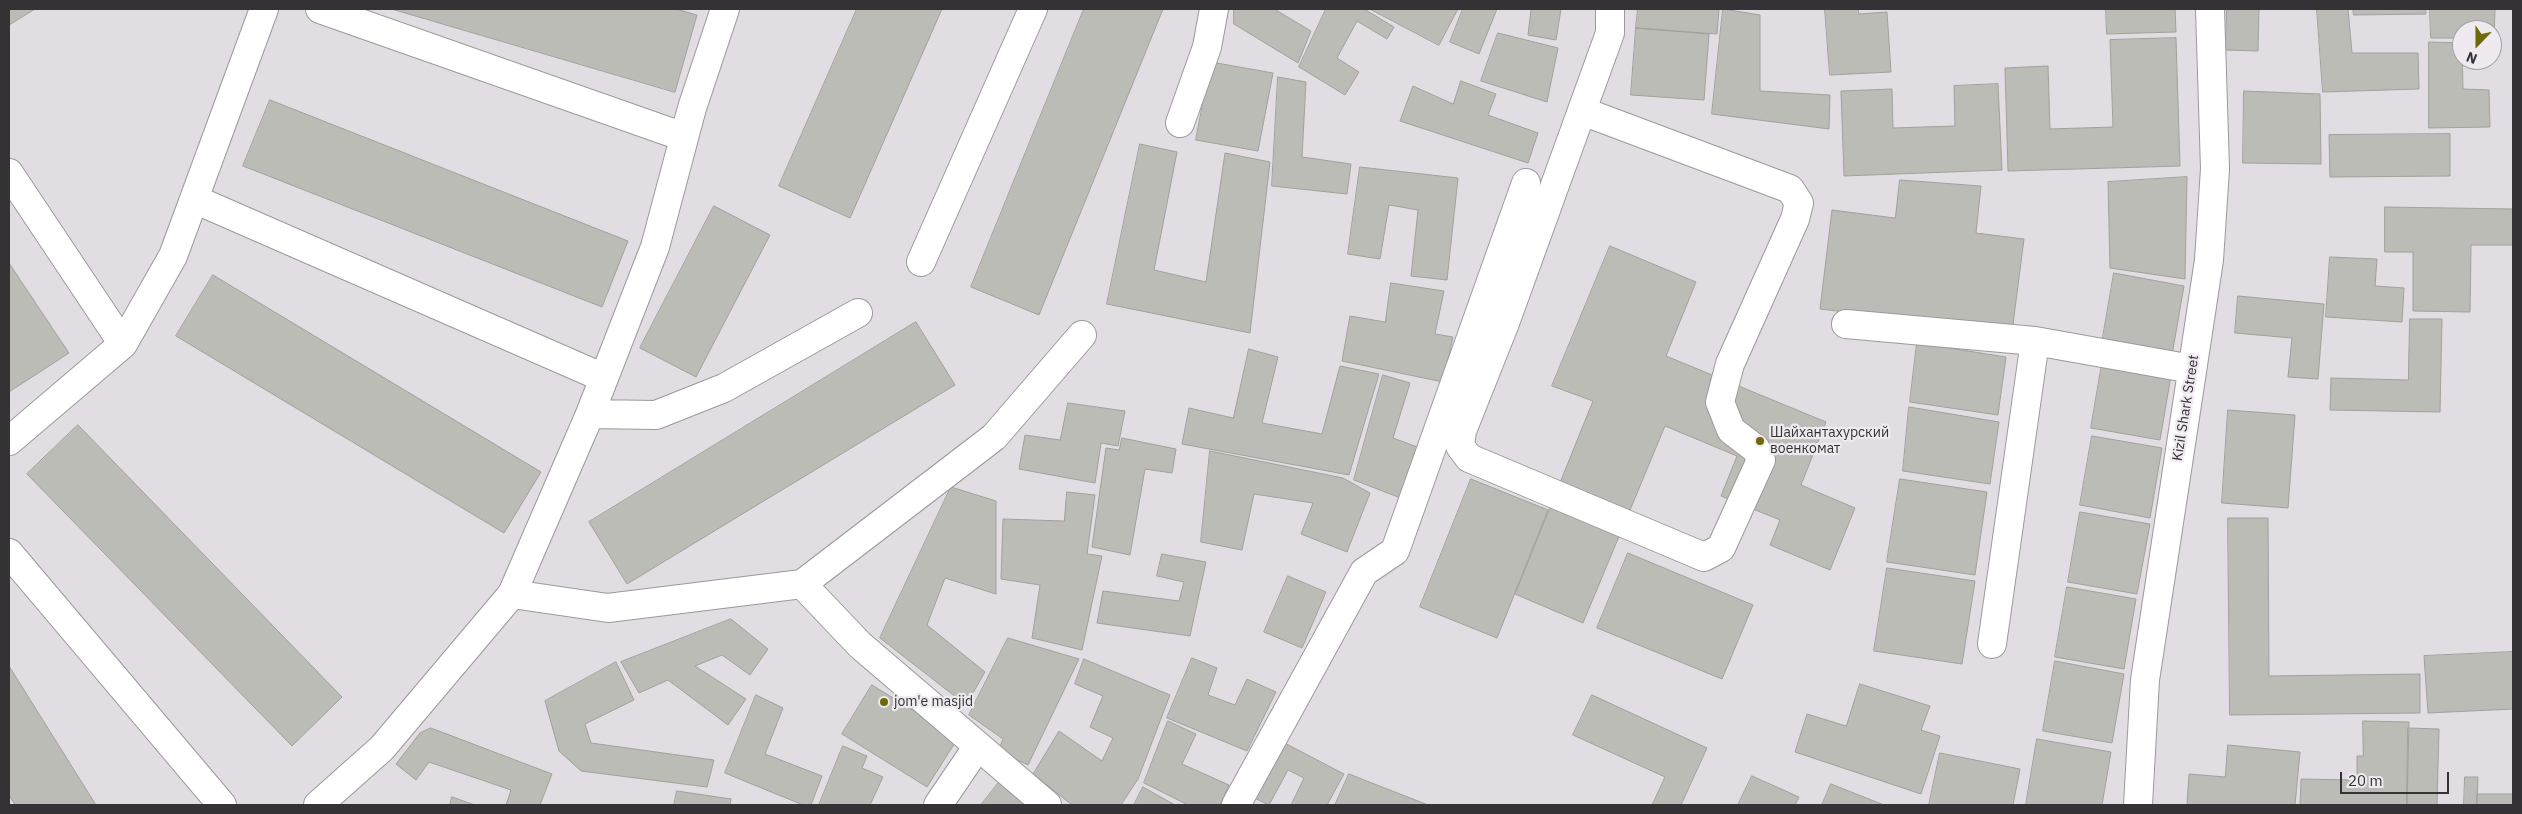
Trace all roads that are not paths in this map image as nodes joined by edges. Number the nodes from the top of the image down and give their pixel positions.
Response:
1 (264, 9) edge
2 (320, 9) edge
3 (725, 9) edge
4 (1033, 9) edge
5 (1214, 9) edge
6 (1610, 9) edge
7 (2210, 9) edge
8 (1582, 111) junction
9 (1180, 124) dead end
10 (684, 137) junction
11 (9, 173) edge
12 (1526, 183) dead end
13 (194, 199) junction
14 (920, 262) dead end
15 (858, 313) dead end
16 (1846, 324) dead end
17 (1082, 335) dead end
18 (2035, 342) junction
19 (124, 344) junction
20 (2192, 369) junction
21 (604, 378) junction
22 (590, 414) junction
23 (9, 442) edge
24 (9, 553) edge
25 (802, 584) junction
26 (512, 594) junction
27 (1992, 644) dead end
28 (978, 746) junction
29 (222, 805) edge
30 (318, 805) edge
31 (938, 805) edge
32 (1047, 805) edge
33 (1236, 805) edge
34 (2138, 805) edge

1 - 13 street
2 - 10 street
3 - 10 street
4 - 14 street
5 - 9 street
6 - 8 street
7 - 20 street, Kizil Shark Street
8 - 8 street
10 - 21 street
11 - 19 street
12 - 33 street
13 - 19 street
13 - 21 street
15 - 22 street
16 - 18 street
17 - 25 street
18 - 20 street
18 - 27 street
19 - 23 street
20 - 34 street, Kizil Shark Street
21 - 22 street
22 - 26 street
24 - 29 street
25 - 26 street
25 - 28 street
26 - 30 street
28 - 31 street
28 - 32 street

